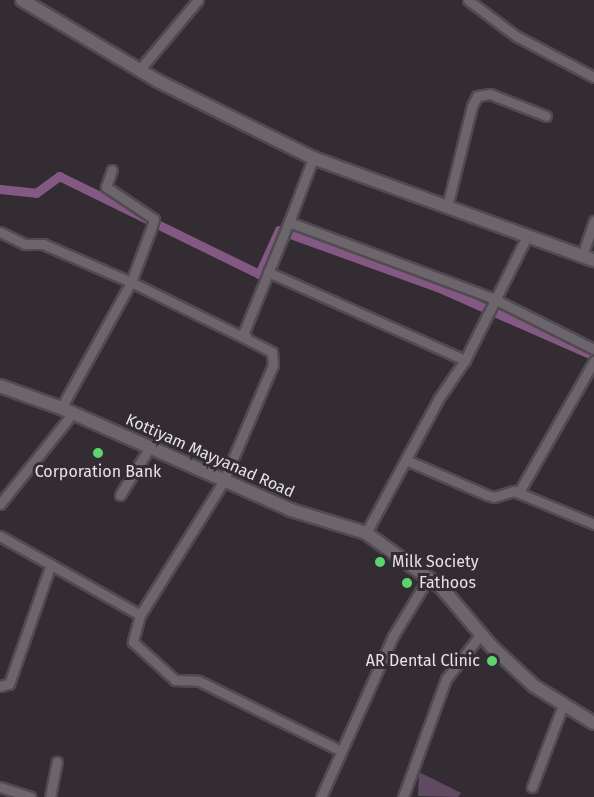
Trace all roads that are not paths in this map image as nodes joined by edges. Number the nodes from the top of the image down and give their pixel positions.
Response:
1 (22, 0) edge
2 (198, 0) edge
3 (468, 0) edge
4 (140, 69) junction
5 (594, 77) edge
6 (546, 116) dead end
7 (314, 158) junction
8 (112, 170) dead end
9 (447, 207) junction
10 (594, 221) edge
11 (289, 222) junction
12 (0, 232) edge
13 (527, 236) junction
14 (588, 258) edge
15 (268, 272) junction
16 (131, 282) junction
17 (495, 299) junction
18 (247, 339) junction
19 (594, 349) edge
20 (465, 360) junction
21 (594, 361) edge
22 (0, 386) edge
23 (67, 411) junction
24 (150, 447) junction
25 (405, 460) junction
26 (223, 482) junction
27 (519, 492) junction
28 (120, 495) dead end
29 (0, 504) edge
30 (594, 524) edge
31 (366, 533) junction
32 (0, 536) edge
33 (51, 564) junction
34 (429, 577) junction
35 (141, 615) junction
36 (481, 634) junction
37 (0, 686) edge
38 (563, 705) junction
39 (594, 723) edge
40 (341, 751) junction
41 (57, 762) dead end
42 (0, 787) edge
43 (532, 787) dead end
44 (30, 797) edge
45 (50, 797) edge
46 (321, 797) edge
47 (402, 797) edge

1 - 4 main road
2 - 4 street
3 - 5 street
4 - 7 main road
6 - 9 street
7 - 9 main road
7 - 11 street
8 - 16 street
9 - 13 main road
10 - 14 street
11 - 15 street
11 - 17 street
12 - 16 street
13 - 14 main road
13 - 17 street
15 - 18 street
15 - 20 street
16 - 18 street
16 - 23 street
17 - 19 street
17 - 20 street
18 - 26 street
20 - 25 street
21 - 27 street
22 - 23 main road, Kottiyam Mayyanad Road
23 - 24 main road, Kottiyam Mayyanad Road
23 - 29 street
24 - 26 main road, Kottiyam Mayyanad Road
24 - 28 street
25 - 27 street
25 - 31 street
26 - 31 main road, Kottiyam Mayyanad Road
26 - 35 street
27 - 30 street
31 - 34 main road, Kottiyam Mayyanad Road
32 - 33 street
33 - 35 street
33 - 37 street
34 - 36 main road, Kottiyam Mayyanad Road
34 - 40 street
35 - 40 street
36 - 38 main road, Kottiyam Mayyanad Road
36 - 47 street
38 - 39 main road, Kottiyam Mayyanad Road
38 - 43 street
40 - 46 street
41 - 45 street
42 - 44 street

